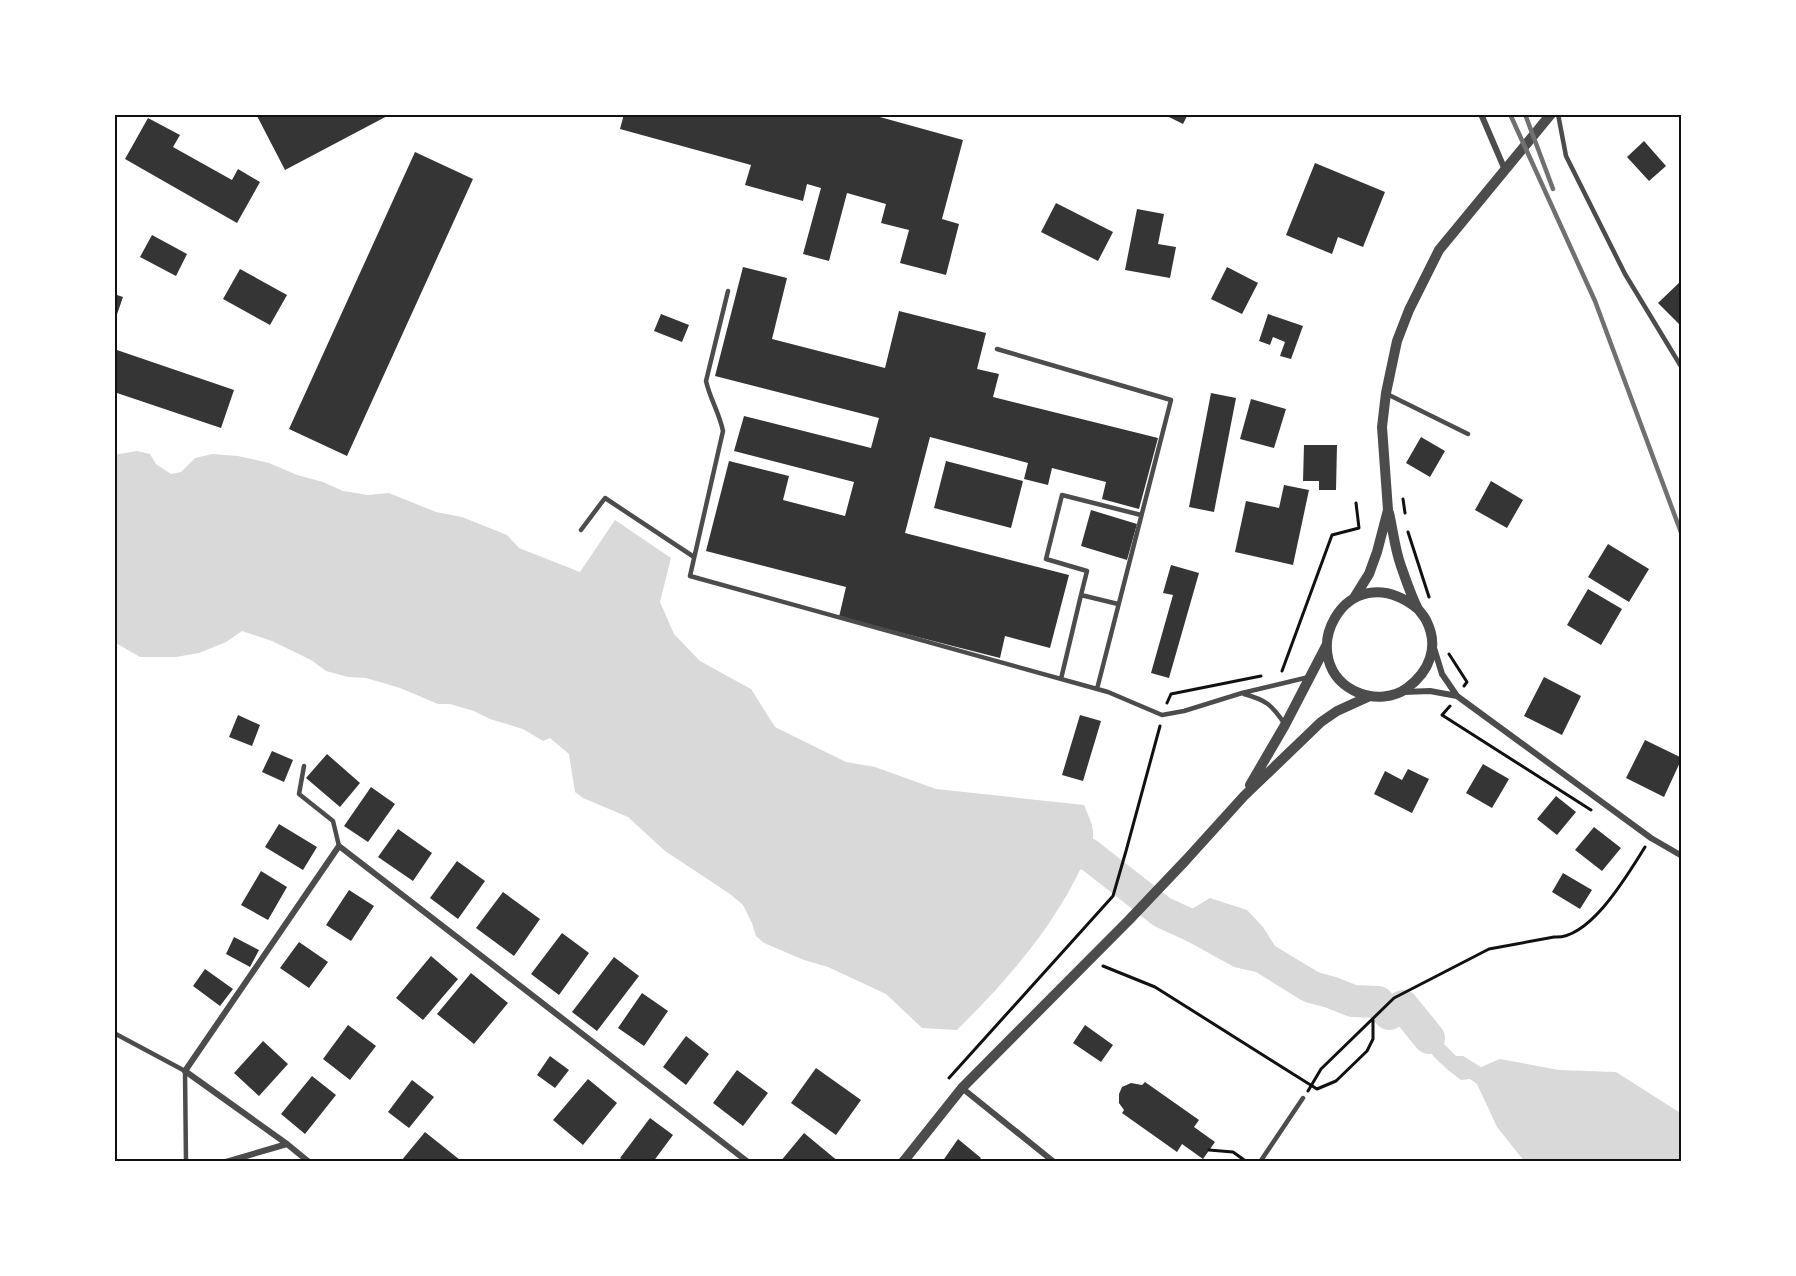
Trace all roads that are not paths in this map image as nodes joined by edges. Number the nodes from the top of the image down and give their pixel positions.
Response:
1 (1481, 114) edge
2 (1551, 114) edge
3 (1558, 114) edge
4 (1505, 171) junction
5 (728, 291) dead end
6 (997, 349) dead end
7 (1682, 368) edge
8 (1386, 393) junction
9 (1468, 434) dead end
10 (1388, 510) junction
11 (1141, 515) junction
12 (581, 530) dead end
13 (694, 557) junction
14 (1081, 595) junction
15 (1354, 598) junction
16 (1118, 604) junction
17 (1418, 609) junction
18 (1432, 642) junction
19 (1327, 645) junction
20 (1311, 676) junction
21 (1060, 679) junction
22 (1097, 689) junction
23 (1402, 692) junction
24 (1242, 693) junction
25 (1370, 696) junction
26 (1457, 696) junction
27 (1285, 725) junction
28 (304, 766) dead end
29 (1244, 796) junction
30 (339, 846) junction
31 (1682, 856) edge
32 (114, 1033) edge
33 (185, 1071) junction
34 (962, 1088) junction
35 (1304, 1098) dead end
36 (287, 1144) junction
37 (186, 1162) edge
38 (226, 1162) edge
39 (309, 1162) edge
40 (748, 1162) edge
41 (903, 1162) edge
42 (1054, 1162) edge
43 (1260, 1162) edge

1 - 4 street
2 - 4 street
3 - 7 lane
4 - 8 street
5 - 13 lane
6 - 11 lane
8 - 9 lane
8 - 10 street
10 - 15 street
10 - 17 street
11 - 14 lane
11 - 16 lane
12 - 13 lane
13 - 21 lane
14 - 16 lane
14 - 21 lane
15 - 17 street
15 - 19 street
16 - 22 lane
17 - 18 street
18 - 23 street
18 - 26 street
19 - 20 street
19 - 25 street
20 - 24 lane
20 - 27 street
21 - 22 lane
22 - 24 lane
23 - 25 street
23 - 26 street
24 - 27 lane
25 - 29 street
26 - 31 street
27 - 29 street
28 - 30 lane
29 - 34 street
30 - 33 street
30 - 40 street
32 - 33 lane
33 - 36 street
33 - 37 lane
34 - 41 street
34 - 42 street
35 - 43 lane
36 - 38 street
36 - 39 street

